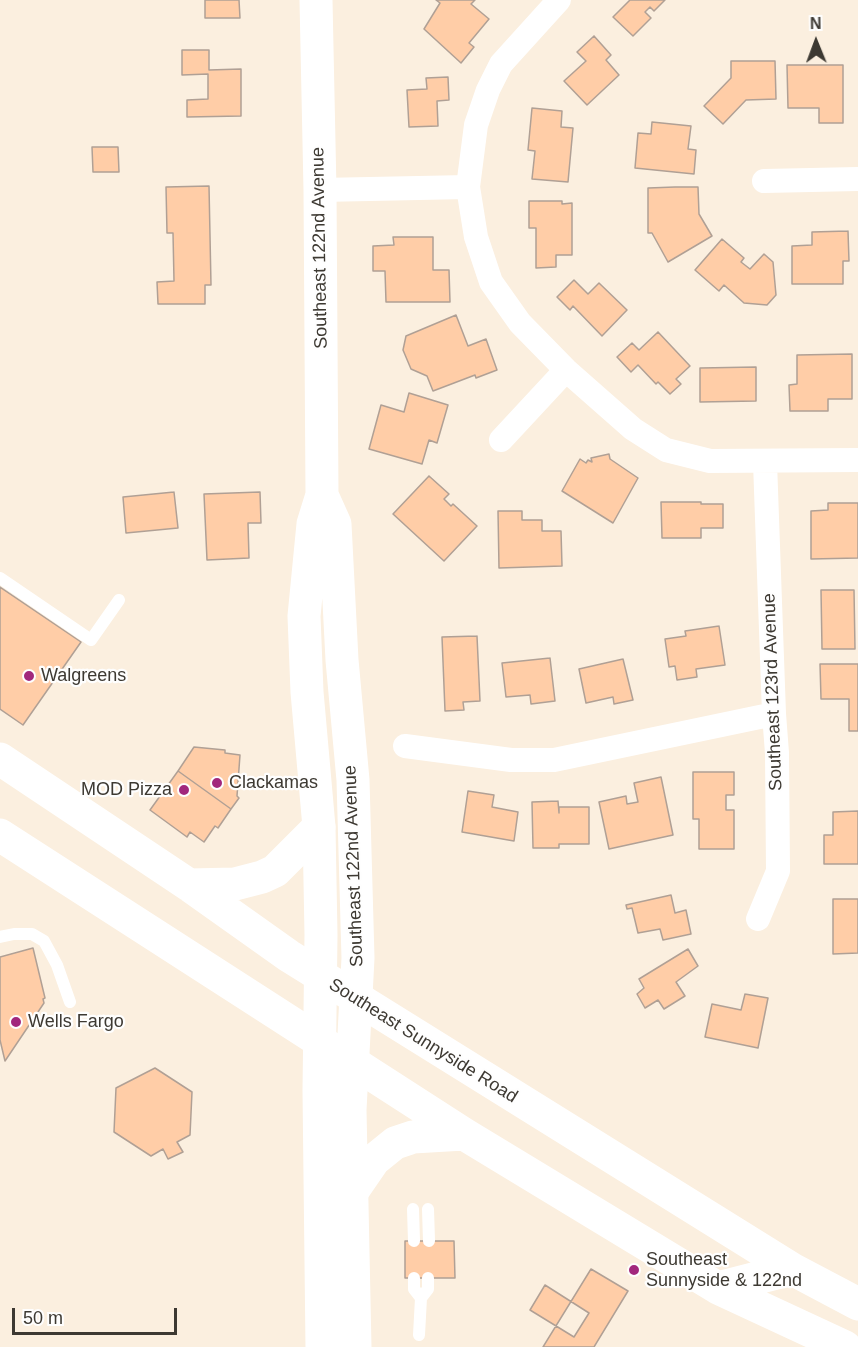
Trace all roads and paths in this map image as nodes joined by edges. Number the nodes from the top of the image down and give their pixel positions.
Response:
1 (316, 0) edge
2 (559, 0) edge
3 (858, 179) edge
4 (764, 181) dead end
5 (468, 187) junction
6 (320, 190) junction
7 (566, 370) junction
8 (501, 440) dead end
9 (858, 460) edge
10 (765, 462) junction
11 (322, 495) junction
12 (0, 578) edge
13 (118, 600) dead end
14 (774, 714) junction
15 (405, 746) dead end
16 (0, 759) edge
17 (319, 827) junction
18 (0, 835) edge
19 (189, 885) junction
20 (758, 919) dead end
21 (0, 937) edge
22 (320, 976) junction
23 (356, 998) junction
24 (70, 1002) dead end
25 (320, 1042) junction
26 (352, 1062) junction
27 (464, 1134) junction
28 (352, 1192) junction
29 (413, 1209) dead end
30 (428, 1209) dead end
31 (414, 1241) dead end
32 (429, 1241) dead end
33 (792, 1269) junction
34 (414, 1278) dead end
35 (428, 1278) dead end
36 (718, 1288) junction
37 (421, 1298) junction
38 (858, 1304) edge
39 (419, 1335) dead end
40 (326, 1343) edge
41 (355, 1347) edge
42 (845, 1347) edge

1 - 6 main road, Southeast 122nd Avenue
2 - 5 street
3 - 4 street
5 - 6 street
5 - 7 street
6 - 11 main road, Southeast 122nd Avenue
7 - 8 street
7 - 10 street
9 - 10 street
10 - 14 street, Southeast 123rd Avenue
11 - 17 main road, Southeast 122nd Avenue
11 - 23 main road, Southeast 122nd Avenue
12 - 13 lane
14 - 15 street
14 - 20 street, Southeast 123rd Avenue
16 - 19 main road, Southeast Sunnyside Road
17 - 19 main road
17 - 22 main road, Southeast 122nd Avenue
18 - 25 main road
19 - 22 main road, Southeast Sunnyside Road
21 - 24 lane
22 - 23 main road, Southeast Sunnyside Road
22 - 25 main road, Southeast 122nd Avenue
23 - 26 main road, Southeast 122nd Avenue
23 - 33 main road, Southeast Sunnyside Road
25 - 26 main road
25 - 40 main road, Southeast 122nd Avenue
26 - 27 main road
26 - 28 main road, Southeast 122nd Avenue
27 - 28 main road
27 - 36 main road
28 - 41 main road, Southeast 122nd Avenue
29 - 31 lane
30 - 32 lane
33 - 36 main road
33 - 38 main road, Southeast Sunnyside Road
34 - 37 lane
35 - 37 lane
36 - 42 main road
37 - 39 lane

